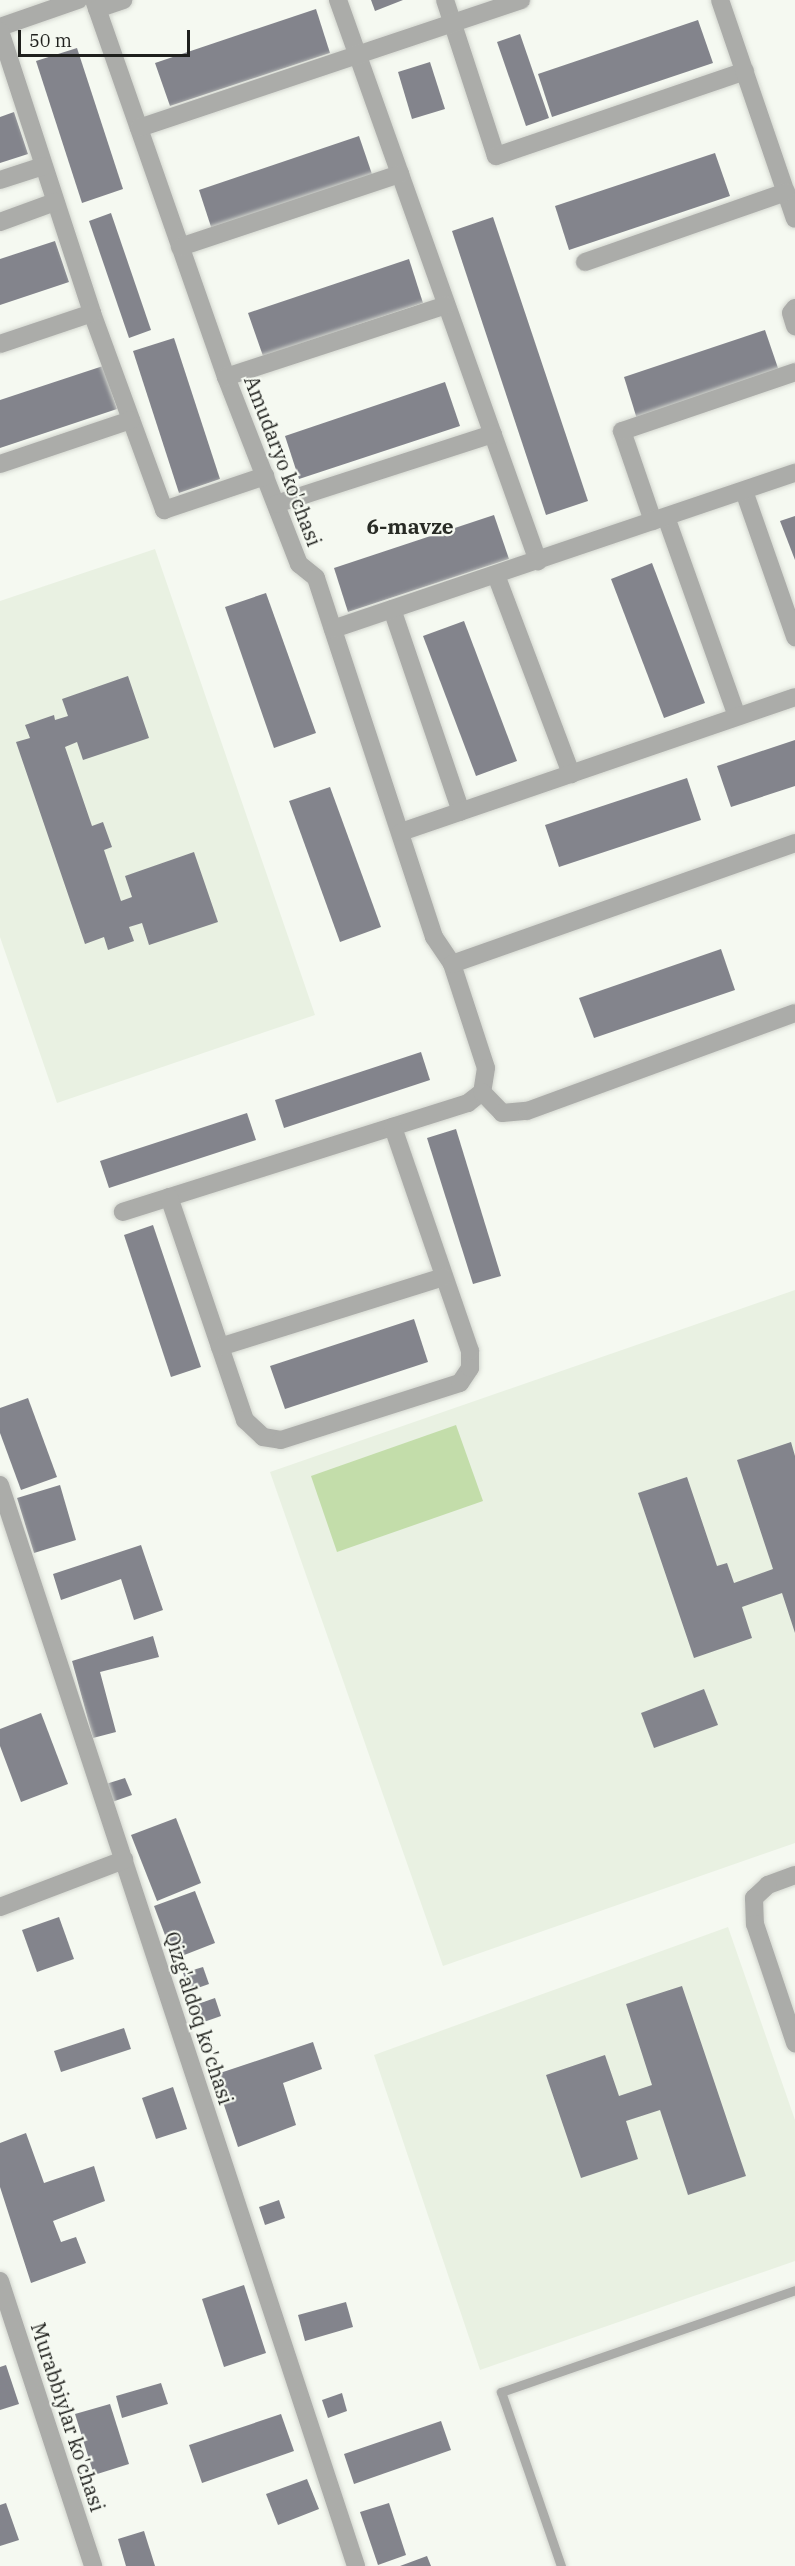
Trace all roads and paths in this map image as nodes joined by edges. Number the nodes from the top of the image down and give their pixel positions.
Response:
1 (78, 0) edge
2 (123, 0) edge
3 (338, 0) edge
4 (445, 0) edge
5 (521, 0) edge
6 (720, 0) edge
7 (96, 4) edge
8 (453, 22) junction
9 (0, 29) edge
10 (357, 58) junction
11 (745, 71) junction
12 (139, 128) junction
13 (43, 166) junction
14 (400, 174) junction
15 (0, 180) edge
16 (786, 192) junction
17 (56, 202) junction
18 (795, 219) edge
19 (0, 222) edge
20 (180, 247) junction
21 (585, 262) dead end
22 (446, 305) junction
23 (795, 308) edge
24 (92, 313) junction
25 (795, 326) edge
26 (0, 344) edge
27 (795, 372) edge
28 (226, 377) junction
29 (131, 420) junction
30 (492, 434) junction
31 (0, 464) edge
32 (795, 473) edge
33 (265, 476) junction
34 (744, 491) junction
35 (276, 504) junction
36 (660, 519) junction
37 (538, 561) junction
38 (496, 575) junction
39 (392, 609) junction
40 (333, 629) junction
41 (795, 637) edge
42 (795, 697) edge
43 (737, 716) junction
44 (571, 774) junction
45 (461, 812) junction
46 (401, 832) junction
47 (795, 843) edge
48 (452, 964) junction
49 (795, 1013) edge
50 (482, 1092) junction
51 (393, 1127) junction
52 (169, 1197) junction
53 (123, 1212) dead end
54 (443, 1277) junction
55 (220, 1347) junction
56 (0, 1485) edge
57 (124, 1860) junction
58 (795, 1875) edge
59 (0, 1907) edge
60 (795, 2043) edge
61 (0, 2281) edge
62 (795, 2290) edge
63 (93, 2566) edge
64 (356, 2566) edge
65 (561, 2566) edge

1 - 9 street
2 - 7 street
3 - 10 street
4 - 8 street
5 - 8 street
6 - 11 street
7 - 12 street, Amudaryo ko'chasi
8 - 10 street
8 - 11 street
9 - 13 street
10 - 12 street
10 - 14 street
11 - 16 street
12 - 20 street, Amudaryo ko'chasi
13 - 15 street
13 - 17 street
14 - 20 street
14 - 22 street
16 - 18 street
16 - 21 street
17 - 19 street
17 - 24 street
20 - 28 street, Amudaryo ko'chasi
22 - 28 street
22 - 30 street
23 - 25 street
24 - 26 street
24 - 29 street
27 - 36 street
28 - 33 street, Amudaryo ko'chasi
29 - 31 street
29 - 33 street
30 - 35 street
30 - 37 street
32 - 34 street
33 - 35 street, Amudaryo ko'chasi
34 - 36 street
34 - 41 street
35 - 40 street, Amudaryo ko'chasi
36 - 37 street
36 - 43 street
37 - 38 street
38 - 39 street
38 - 44 street
39 - 40 street
39 - 45 street
40 - 46 street, Amudaryo ko'chasi
42 - 43 street
43 - 44 street
44 - 45 street
45 - 46 street
46 - 48 street, Amudaryo ko'chasi
47 - 48 street
48 - 50 street, Amudaryo ko'chasi
49 - 50 street
50 - 51 street
51 - 52 street
51 - 54 street
52 - 53 street
52 - 55 street
54 - 55 street
54 - 55 street
56 - 57 street, Qizg'aldoq ko'chasi
57 - 59 street
57 - 64 street, Qizg'aldoq ko'chasi
58 - 60 street
61 - 63 street, Murabbiylar ko'chasi
62 - 65 lane

